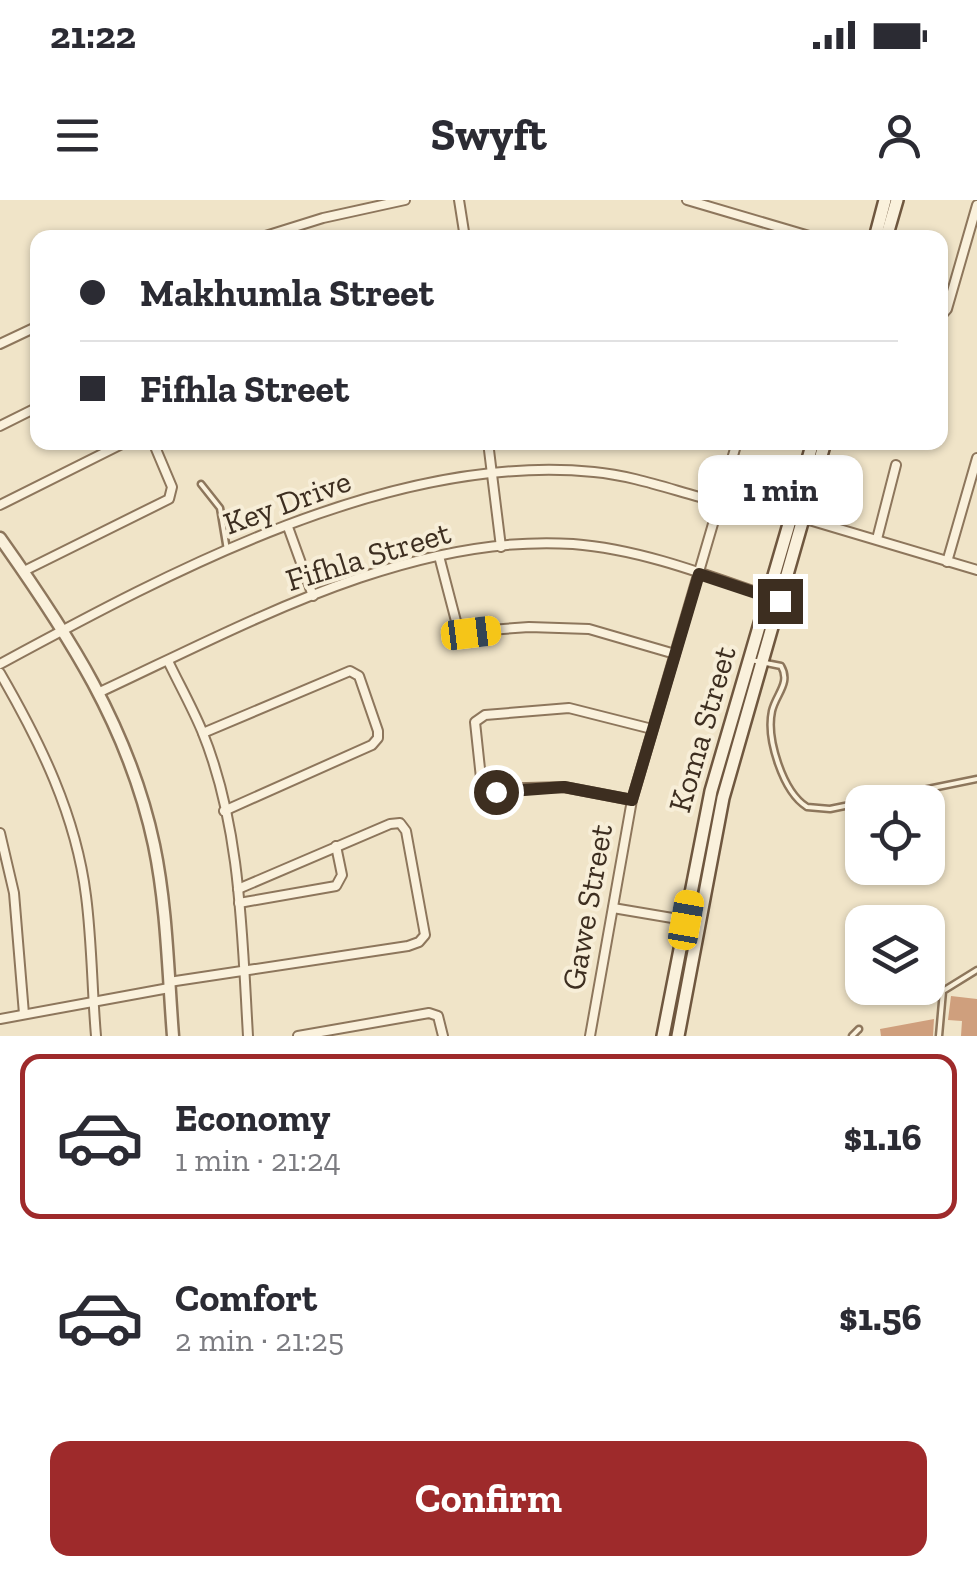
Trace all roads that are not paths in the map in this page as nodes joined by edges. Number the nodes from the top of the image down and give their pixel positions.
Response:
1 (405, 200) edge
2 (459, 200) edge
3 (686, 200) edge
4 (886, 200) edge
5 (897, 200) edge
6 (977, 206) edge
7 (284, 230) edge
8 (464, 230) edge
9 (785, 230) edge
10 (877, 230) edge
11 (888, 230) edge
12 (948, 307) edge
13 (30, 330) edge
14 (0, 344) edge
15 (30, 411) edge
16 (0, 426) edge
17 (110, 450) edge
18 (157, 450) edge
19 (489, 450) edge
20 (736, 450) edge
21 (812, 450) edge
22 (822, 450) edge
23 (977, 458) edge
24 (896, 465) dead end
25 (490, 472) junction
26 (200, 484) dead end
27 (720, 502) junction
28 (0, 505) edge
29 (797, 516) junction
30 (288, 527) junction
31 (0, 538) edge
32 (877, 540) junction
33 (502, 547) junction
34 (227, 550) junction
35 (439, 556) junction
36 (948, 562) junction
37 (977, 570) edge
38 (24, 572) junction
39 (699, 574) junction
40 (313, 596) junction
41 (774, 598) junction
42 (63, 630) junction
43 (675, 654) junction
44 (168, 660) junction
45 (750, 660) junction
46 (764, 662) junction
47 (0, 664) edge
48 (0, 673) edge
49 (100, 692) junction
50 (652, 729) junction
51 (202, 732) junction
52 (977, 779) edge
53 (632, 800) junction
54 (224, 811) junction
55 (0, 834) edge
56 (336, 846) junction
57 (238, 888) junction
58 (239, 903) junction
59 (613, 908) junction
60 (692, 921) junction
61 (977, 970) edge
62 (244, 973) junction
63 (169, 985) junction
64 (93, 1000) junction
65 (24, 1014) junction
66 (0, 1018) edge
67 (859, 1029) dead end
68 (96, 1036) edge
69 (172, 1036) edge
70 (248, 1036) edge
71 (298, 1036) edge
72 (443, 1036) edge
73 (590, 1036) edge
74 (663, 1036) edge
75 (678, 1036) edge
76 (852, 1036) edge
77 (939, 1036) edge

1 - 7 street
2 - 8 street
3 - 9 street
4 - 10 main road
5 - 11 main road
6 - 12 street
13 - 14 street
15 - 16 street
17 - 28 street
18 - 38 street
19 - 25 street
20 - 27 street, Gawe Street
21 - 29 main road, Koma Street
22 - 29 main road, Koma Street
23 - 36 street
24 - 32 street
25 - 27 street, Key Drive
25 - 30 street, Key Drive
25 - 33 street
26 - 34 lane
27 - 39 street, Gawe Street
29 - 32 street
29 - 41 main road, Koma Street
30 - 34 street, Key Drive
30 - 40 street
31 - 38 street
32 - 36 street
33 - 35 street, Fifhla Street
33 - 39 street, Fifhla Street
34 - 42 street, Key Drive
35 - 40 street, Fifhla Street
35 - 43 street
36 - 37 street
38 - 42 street
39 - 41 street, Fifhla Street
39 - 43 street, Gawe Street
40 - 44 street, Fifhla Street
41 - 45 main road, Koma Street
41 - 46 main road, Koma Street
42 - 47 street, Key Drive
42 - 49 street
43 - 50 street, Gawe Street
44 - 49 street, Fifhla Street
44 - 51 street
45 - 46 lane
45 - 60 main road, Koma Street
46 - 52 lane
46 - 60 main road, Koma Street
48 - 64 street
49 - 63 street
50 - 53 street, Gawe Street
50 - 53 street
51 - 54 street
51 - 54 street
53 - 59 street, Gawe Street
54 - 57 street
55 - 65 street
56 - 57 street
56 - 58 street
56 - 62 street
57 - 58 street
58 - 62 street
59 - 60 street
59 - 73 street, Gawe Street
60 - 74 main road, Koma Street
60 - 75 main road, Koma Street
61 - 77 lane
62 - 63 street
62 - 70 street
63 - 64 street
63 - 69 street
64 - 65 street
64 - 68 street
65 - 66 street
67 - 76 lane
71 - 72 street

